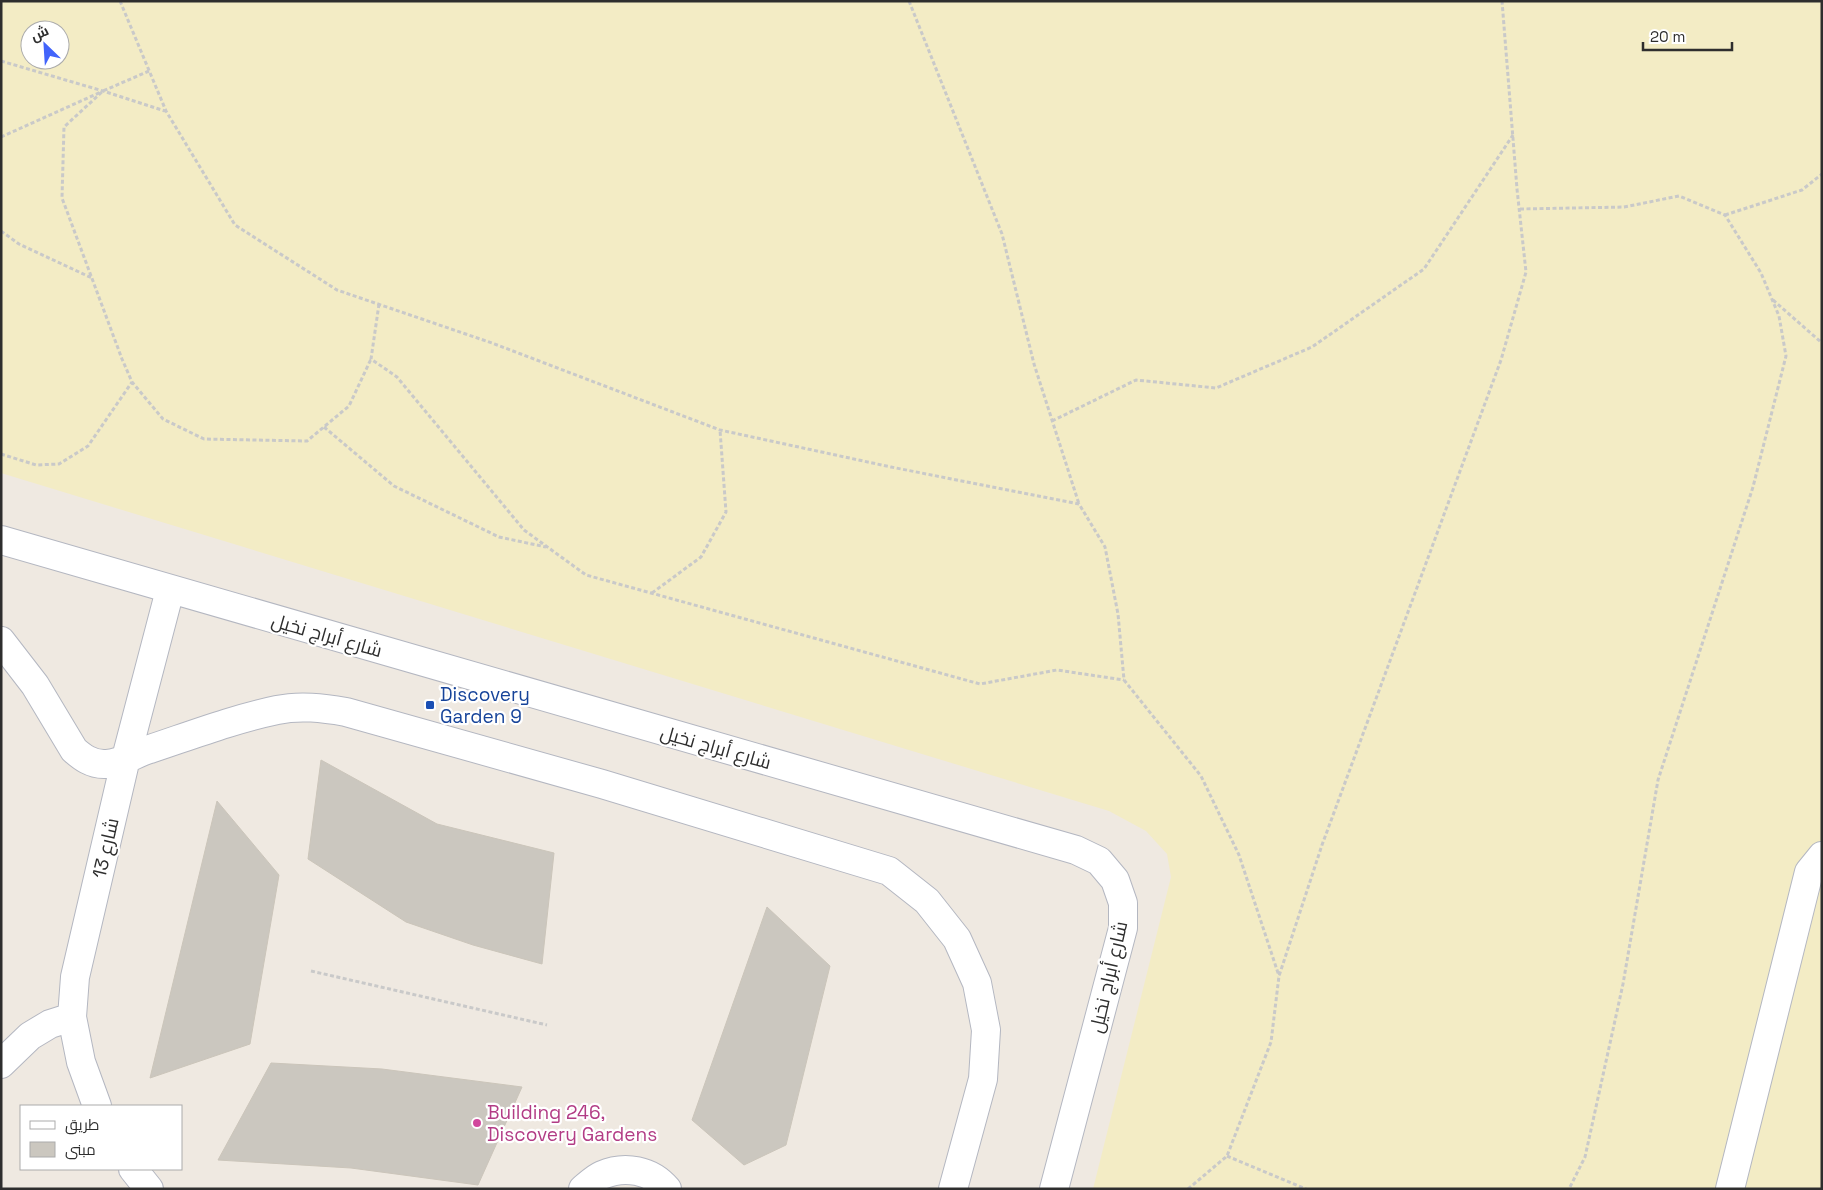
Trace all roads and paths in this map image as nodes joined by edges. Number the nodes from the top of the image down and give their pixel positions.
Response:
1 (120, 1) edge
2 (909, 1) edge
3 (1502, 1) edge
4 (1, 61) edge
5 (149, 71) junction
6 (103, 90) junction
7 (166, 111) junction
8 (1513, 134) junction
9 (1, 137) edge
10 (1822, 174) edge
11 (1520, 209) junction
12 (1725, 215) junction
13 (1, 231) edge
14 (93, 278) junction
15 (1772, 300) junction
16 (379, 304) junction
17 (1822, 343) edge
18 (371, 359) junction
19 (132, 382) junction
20 (1052, 421) junction
21 (324, 427) junction
22 (720, 430) junction
23 (1, 454) edge
24 (1079, 504) junction
25 (1, 540) edge
26 (549, 548) junction
27 (170, 590) junction
28 (651, 593) junction
29 (1, 641) edge
30 (1124, 680) junction
31 (126, 758) junction
32 (1822, 856) edge
33 (310, 971) dead end
34 (1279, 976) junction
35 (72, 1017) junction
36 (547, 1025) dead end
37 (1, 1064) edge
38 (97, 1105) edge
39 (1227, 1156) junction
40 (134, 1170) edge
41 (149, 1189) edge
42 (583, 1189) edge
43 (667, 1189) edge
44 (953, 1189) edge
45 (1054, 1189) edge
46 (1188, 1189) edge
47 (1306, 1189) edge
48 (1569, 1189) edge
49 (1730, 1189) edge

1 - 5 path
2 - 20 path
3 - 8 path
4 - 6 path
5 - 6 path
5 - 7 path
6 - 7 path
6 - 9 path
6 - 14 path
7 - 16 path
8 - 11 path
8 - 20 path
10 - 12 path
11 - 12 path
11 - 34 path
12 - 15 path
13 - 14 path
14 - 19 path
15 - 17 path
15 - 48 path
16 - 18 path
16 - 22 path
18 - 21 path
18 - 26 path
19 - 21 path
19 - 23 path
20 - 24 path
21 - 26 path
22 - 24 path
22 - 28 path
24 - 30 path
25 - 27 street, شارع أبراج نخيل
26 - 28 path
27 - 31 street, شارع 13
27 - 45 street, شارع أبراج نخيل
28 - 30 path
29 - 31 street
30 - 34 path
31 - 35 street, شارع 13
31 - 44 street
32 - 49 street
33 - 36 path
34 - 39 path
35 - 37 street
35 - 38 street, شارع 13
39 - 46 path
39 - 47 path
40 - 41 street
42 - 43 street

